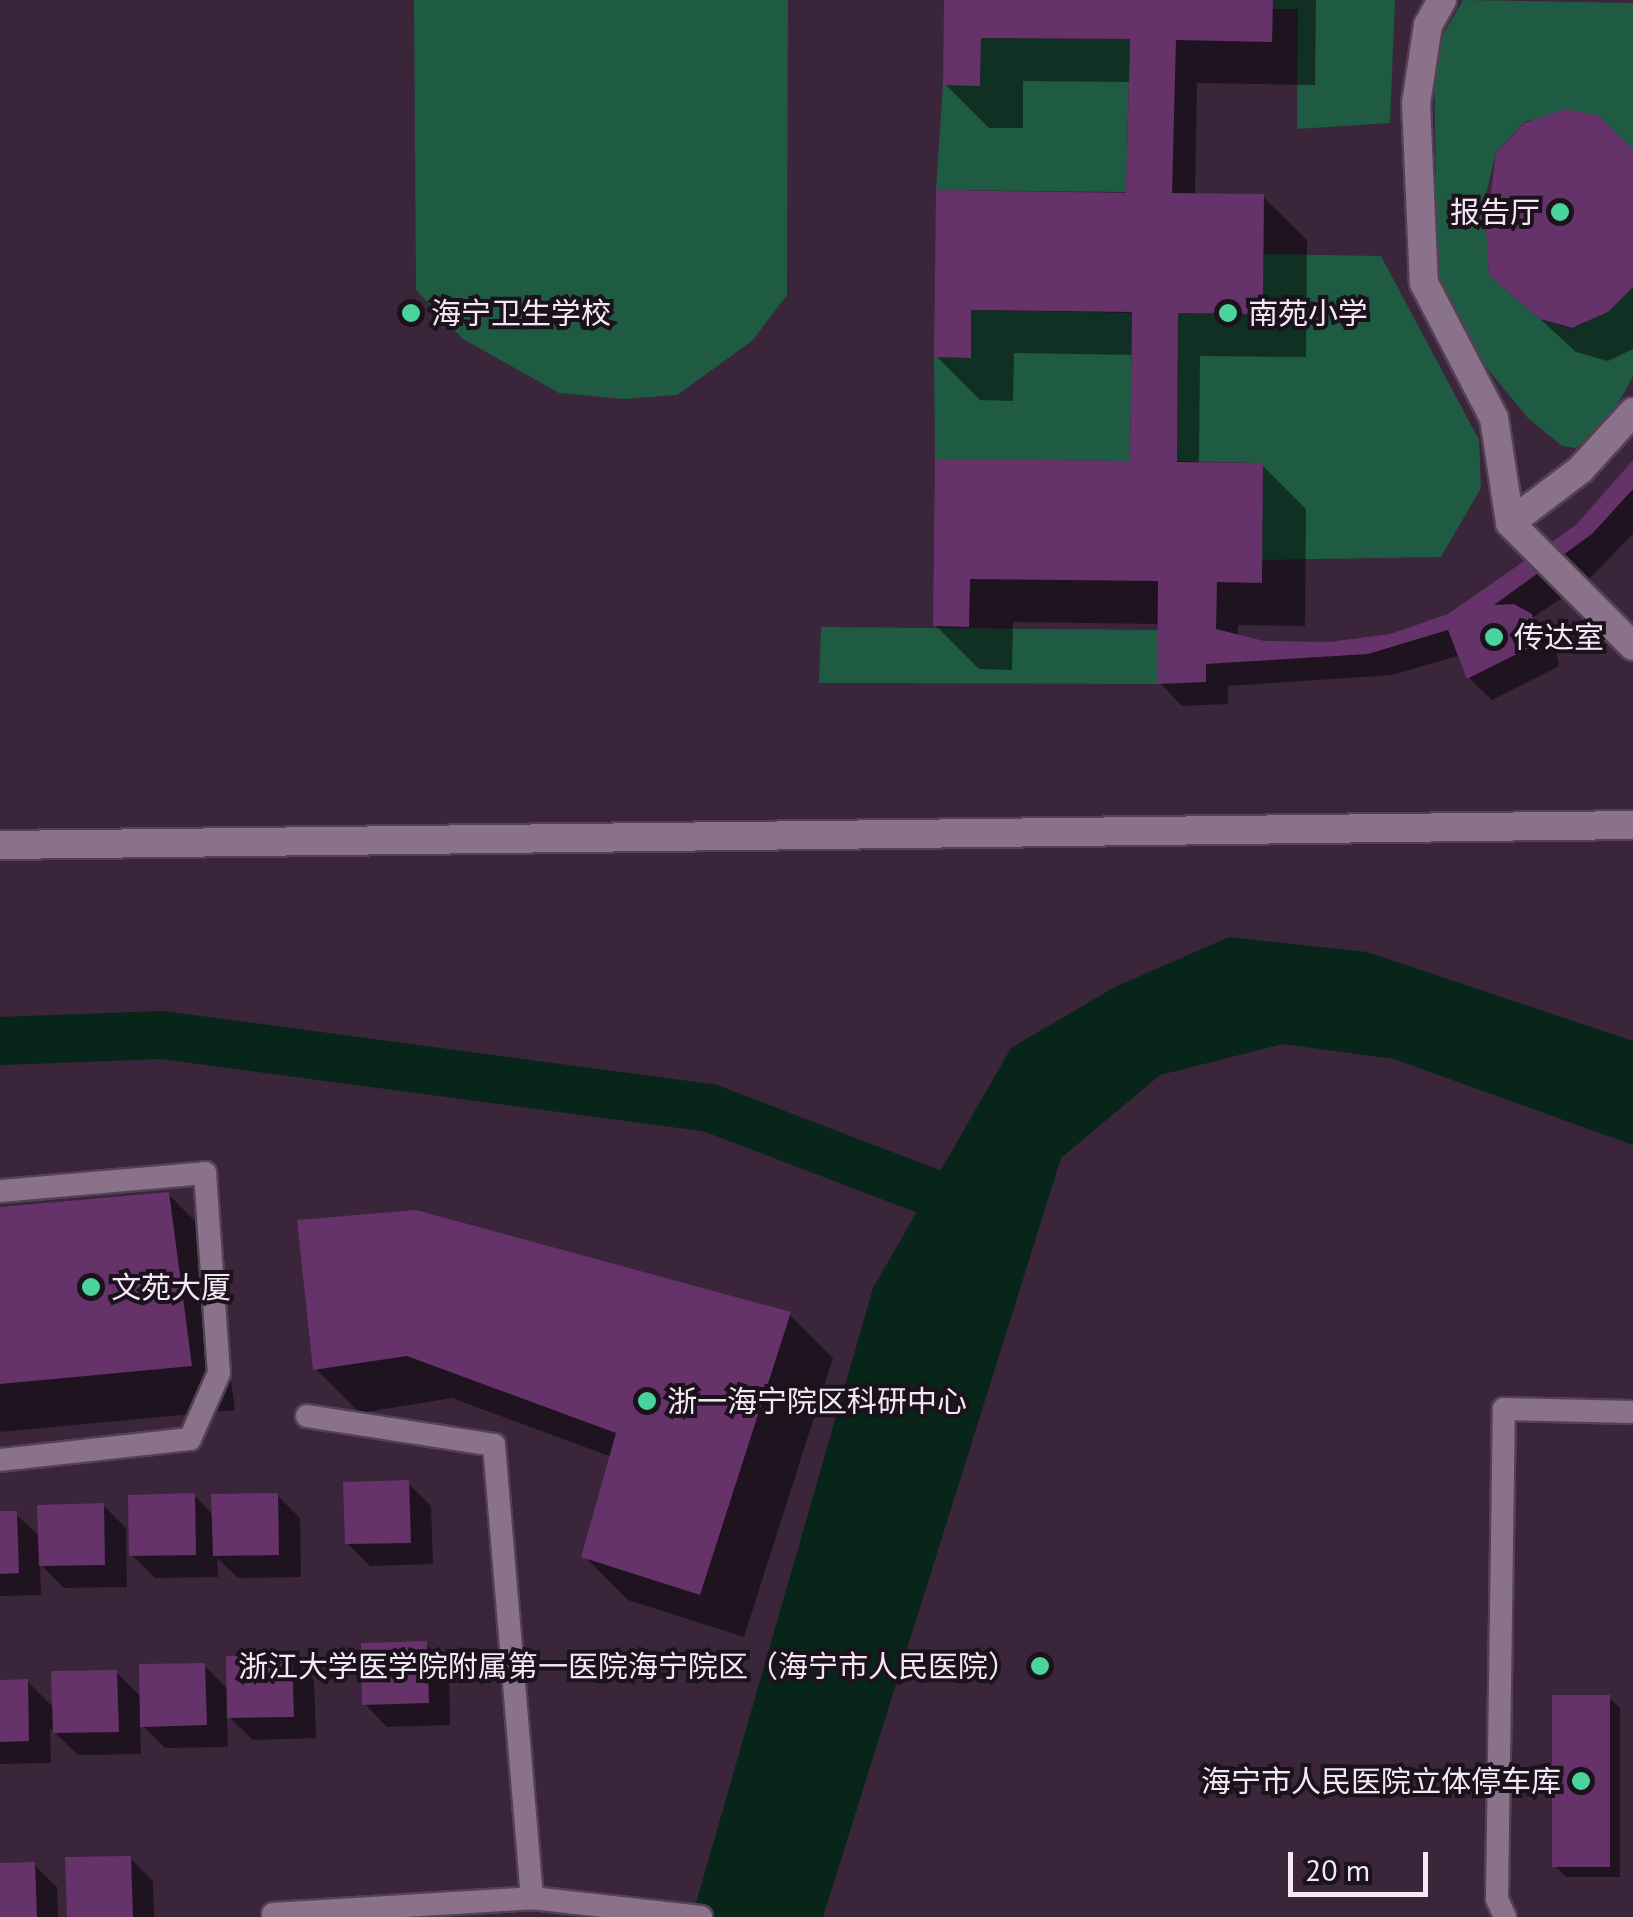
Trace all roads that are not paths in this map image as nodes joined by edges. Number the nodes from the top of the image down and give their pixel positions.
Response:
1 (1442, 0) edge
2 (1633, 412) edge
3 (1510, 523) junction
4 (1633, 646) edge
5 (1633, 824) edge
6 (0, 845) edge
7 (0, 1191) edge
8 (1633, 1412) edge
9 (308, 1416) dead end
10 (0, 1460) edge
11 (532, 1898) junction
12 (274, 1914) dead end
13 (701, 1917) edge
14 (1505, 1917) edge

1 - 3 street
2 - 3 street
3 - 4 street
5 - 6 street
7 - 10 lane
8 - 14 lane
9 - 11 lane
11 - 12 lane
11 - 13 lane

